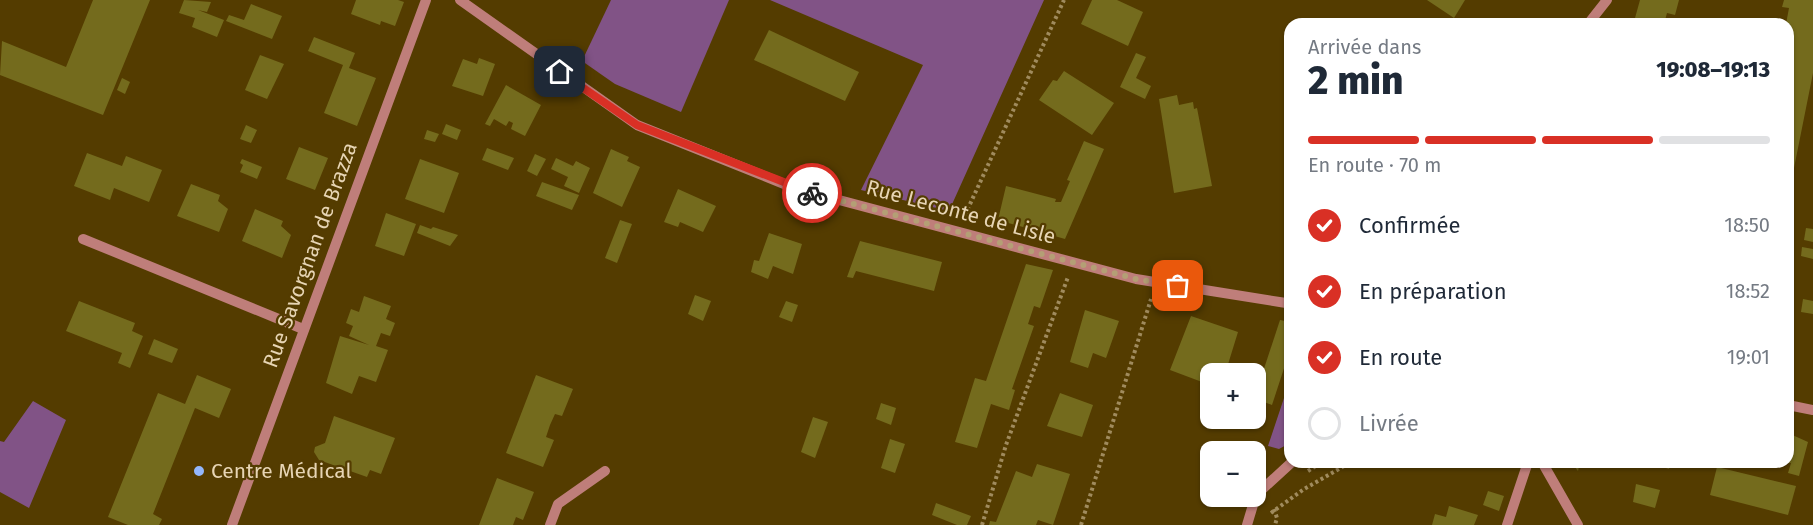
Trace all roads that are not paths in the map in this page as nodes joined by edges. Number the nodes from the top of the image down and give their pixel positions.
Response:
1 (426, 0) edge
2 (460, 0) edge
3 (1607, 0) edge
4 (1592, 18) edge
5 (83, 239) dead end
6 (1284, 303) edge
7 (303, 329) junction
8 (1794, 406) edge
9 (1813, 410) edge
10 (1285, 468) edge
11 (1526, 468) edge
12 (1545, 468) edge
13 (604, 471) dead end
14 (232, 525) edge
15 (550, 525) edge
16 (1247, 525) edge
17 (1507, 525) edge
18 (1578, 525) edge

1 - 7 street, Rue Savorgnan de Brazza
2 - 6 street, Rue Leconte de Lisle
3 - 4 street
5 - 7 street
7 - 14 street, Rue Savorgnan de Brazza
8 - 9 street
10 - 16 street
11 - 17 street
12 - 18 street
13 - 15 street

